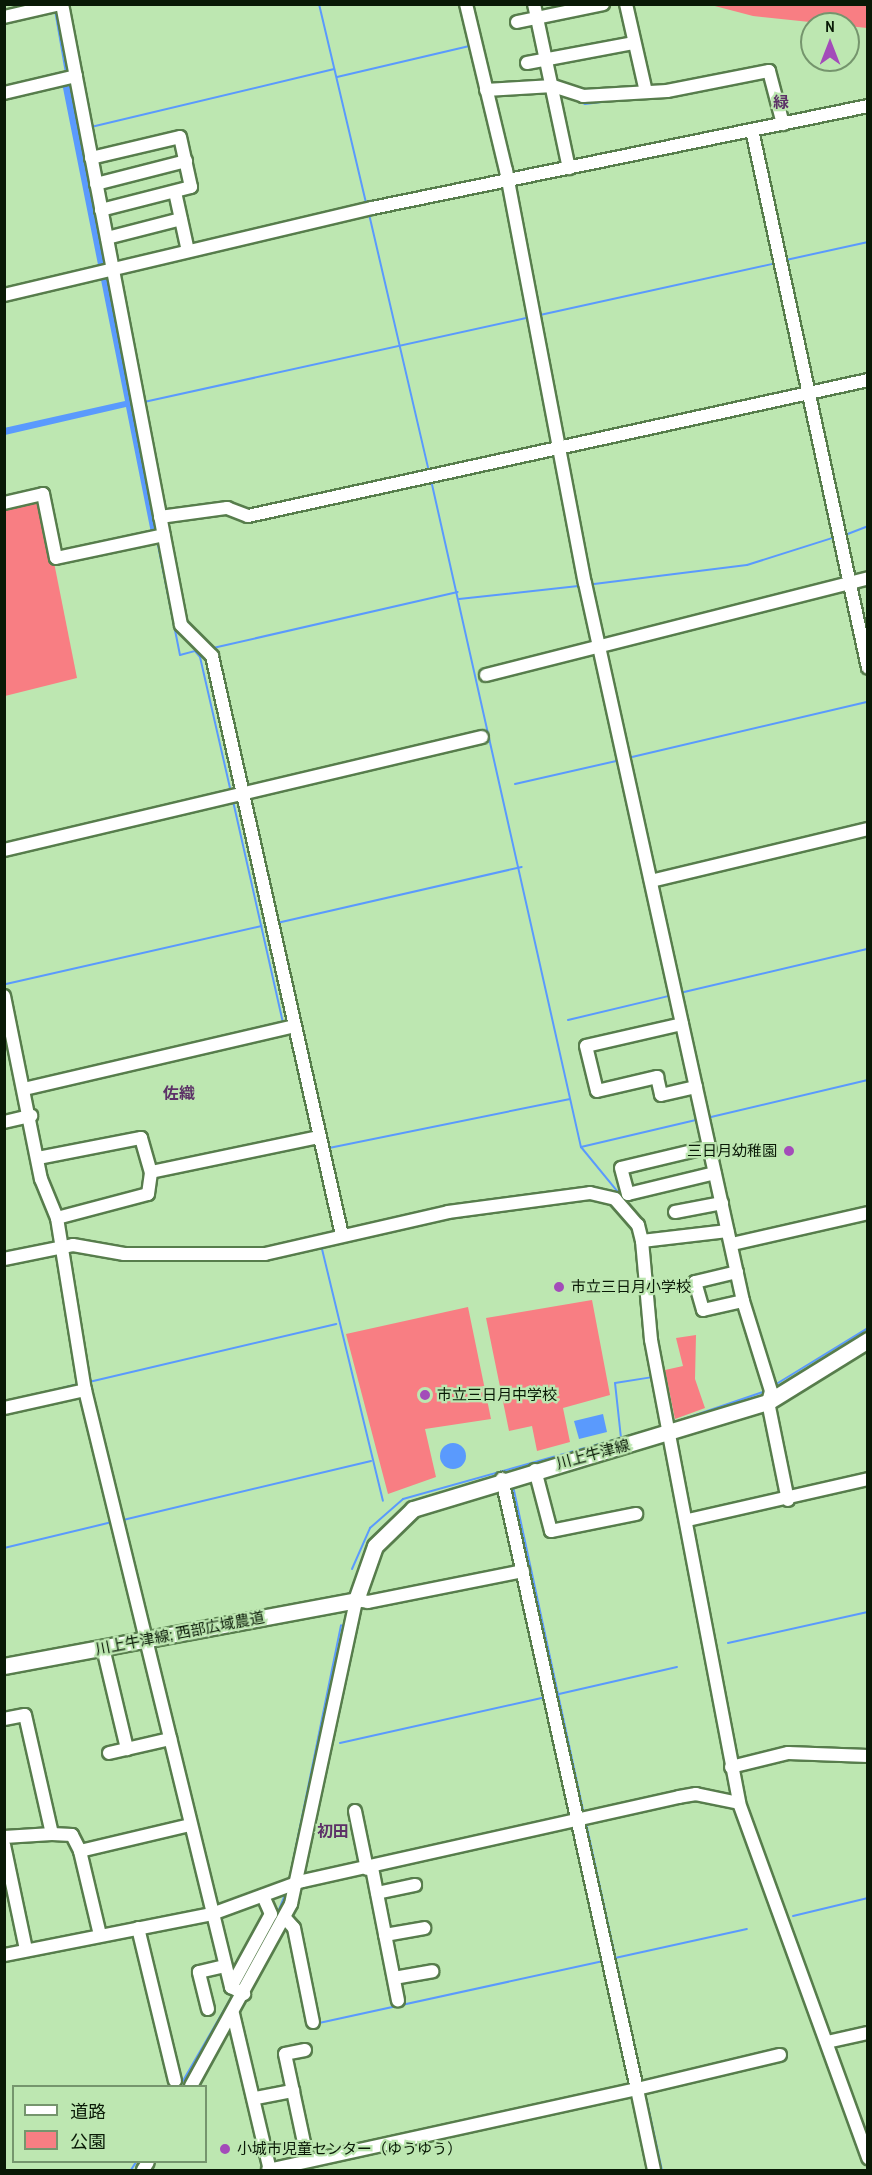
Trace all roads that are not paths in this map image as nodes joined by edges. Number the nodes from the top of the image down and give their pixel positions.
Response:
1 (466, 4) edge
2 (534, 4) edge
3 (603, 4) edge
4 (626, 4) edge
5 (57, 5) edge
6 (4, 17) edge
7 (537, 20) junction
8 (518, 22) dead end
9 (634, 43) junction
10 (547, 62) junction
11 (527, 63) dead end
12 (76, 76) junction
13 (491, 89) junction
14 (554, 92) junction
15 (646, 92) junction
16 (4, 93) edge
17 (867, 106) edge
18 (783, 124) junction
19 (752, 130) junction
20 (91, 158) junction
21 (186, 161) junction
22 (569, 168) junction
23 (506, 180) junction
24 (96, 184) junction
25 (175, 192) junction
26 (101, 210) junction
27 (181, 219) junction
28 (106, 238) junction
29 (188, 251) junction
30 (105, 271) junction
31 (4, 295) edge
32 (867, 380) edge
33 (812, 393) junction
34 (559, 450) junction
35 (4, 502) edge
36 (160, 517) junction
37 (164, 535) junction
38 (858, 581) edge
39 (600, 647) junction
40 (867, 668) edge
41 (486, 675) dead end
42 (482, 737) dead end
43 (241, 794) junction
44 (867, 829) edge
45 (4, 850) edge
46 (651, 881) junction
47 (4, 996) edge
48 (682, 1024) junction
49 (294, 1026) junction
50 (696, 1087) junction
51 (24, 1089) junction
52 (31, 1116) junction
53 (4, 1122) edge
54 (319, 1137) junction
55 (709, 1147) junction
56 (38, 1158) junction
57 (151, 1172) junction
58 (715, 1173) junction
59 (722, 1203) junction
60 (675, 1212) dead end
61 (867, 1213) edge
62 (57, 1218) junction
63 (727, 1231) junction
64 (342, 1235) junction
65 (642, 1241) junction
66 (732, 1244) junction
67 (62, 1246) junction
68 (4, 1259) edge
69 (737, 1272) junction
70 (743, 1301) junction
71 (867, 1340) edge
72 (85, 1390) junction
73 (769, 1392) junction
74 (4, 1408) edge
75 (670, 1427) junction
76 (535, 1470) junction
77 (502, 1479) junction
78 (867, 1479) edge
79 (788, 1500) junction
80 (636, 1514) dead end
81 (688, 1520) junction
82 (524, 1571) junction
83 (356, 1600) junction
84 (146, 1640) junction
85 (103, 1648) junction
86 (4, 1666) edge
87 (4, 1719) edge
88 (170, 1739) junction
89 (127, 1749) junction
90 (109, 1754) dead end
91 (867, 1756) edge
92 (731, 1767) junction
93 (739, 1803) junction
94 (355, 1811) dead end
95 (584, 1821) junction
96 (190, 1825) junction
97 (51, 1834) junction
98 (4, 1837) edge
99 (4, 1845) edge
100 (80, 1851) junction
101 (370, 1868) junction
102 (415, 1885) dead end
103 (290, 1889) junction
104 (377, 1893) junction
105 (263, 1896) junction
106 (212, 1914) junction
107 (285, 1918) junction
108 (138, 1928) junction
109 (424, 1928) dead end
110 (100, 1935) junction
111 (385, 1935) junction
112 (26, 1949) junction
113 (4, 1955) edge
114 (225, 1966) junction
115 (432, 1971) dead end
116 (394, 1978) junction
117 (231, 1987) junction
118 (244, 1994) junction
119 (398, 2000) dead end
120 (208, 2009) dead end
121 (232, 2014) junction
122 (313, 2022) dead end
123 (867, 2033) edge
124 (827, 2042) junction
125 (305, 2050) dead end
126 (780, 2055) dead end
127 (175, 2080) dead end
128 (192, 2085) edge
129 (641, 2088) junction
130 (293, 2091) junction
131 (256, 2098) junction
132 (867, 2158) edge
133 (308, 2161) junction
134 (269, 2170) edge
135 (654, 2170) edge

1 - 13 street
2 - 7 street
3 - 7 street
4 - 9 street
5 - 6 street
5 - 12 street
7 - 8 street
7 - 10 street
9 - 10 street
9 - 15 street
10 - 11 street
10 - 14 street
12 - 16 street
12 - 20 street
13 - 14 street
13 - 23 street
14 - 15 street
14 - 22 street
15 - 18 street
17 - 18 street
18 - 19 street
19 - 22 street
19 - 33 street
20 - 21 street
20 - 24 street
21 - 24 street
21 - 25 street
22 - 23 street
23 - 29 street
23 - 34 street
24 - 26 street
25 - 26 street
25 - 27 street
26 - 28 street
27 - 28 street
27 - 29 street
28 - 30 street
29 - 30 street
30 - 31 street
30 - 36 street
32 - 33 street
33 - 34 street
33 - 38 street
34 - 36 street
34 - 39 street
35 - 37 street
36 - 37 street
37 - 43 street
38 - 39 street
38 - 40 street
39 - 41 street
39 - 46 street
42 - 43 street
43 - 45 street
43 - 49 street
44 - 46 street
46 - 48 street
47 - 51 street
48 - 50 street
48 - 50 street
49 - 51 street
49 - 54 street
50 - 55 street
51 - 52 street
52 - 53 street
52 - 56 street
54 - 57 street
54 - 64 street
55 - 58 street
55 - 58 street
56 - 57 street
56 - 62 street
57 - 62 street
58 - 59 street
59 - 60 street
59 - 63 street
61 - 66 street
62 - 67 street
63 - 65 street
63 - 66 street
64 - 65 street
64 - 67 street
65 - 75 street
66 - 69 street
67 - 68 street
67 - 72 street
69 - 70 street
69 - 70 street
70 - 73 street
71 - 73 main road, 川上牛津線
72 - 74 street
72 - 84 street
73 - 75 main road, 川上牛津線
73 - 79 street
75 - 76 main road, 川上牛津線
75 - 81 street
76 - 77 main road, 川上牛津線
76 - 80 street
77 - 82 street
77 - 83 main road, 川上牛津線
78 - 79 street
79 - 81 street
81 - 92 street
82 - 83 street
82 - 95 street
83 - 84 main road, 川上牛津線; 西部広域農道
83 - 103 street
84 - 85 main road, 川上牛津線; 西部広域農道
84 - 88 street
85 - 86 main road, 川上牛津線; 西部広域農道
85 - 89 street
87 - 97 street
88 - 89 street
88 - 96 street
89 - 90 street
91 - 92 street
92 - 93 street
93 - 95 street
93 - 124 street
94 - 101 street
95 - 101 street
95 - 129 street
96 - 100 street
96 - 106 street
97 - 98 street
97 - 100 street
99 - 112 street
100 - 110 street
101 - 103 street
101 - 104 street
102 - 104 street
103 - 105 street
103 - 107 street
104 - 111 street
105 - 106 street
105 - 117 street
106 - 108 street
106 - 114 street
107 - 118 street
107 - 122 street
108 - 110 street
108 - 127 street
109 - 111 street
110 - 112 street
111 - 116 street
112 - 113 street
114 - 117 street
114 - 120 street
115 - 116 street
116 - 119 street
117 - 118 street
118 - 121 street
121 - 128 street
121 - 131 street
123 - 124 street
124 - 132 street
125 - 130 street
126 - 129 street
129 - 133 street
129 - 135 street
130 - 131 street
130 - 133 street
131 - 134 street
133 - 134 street

